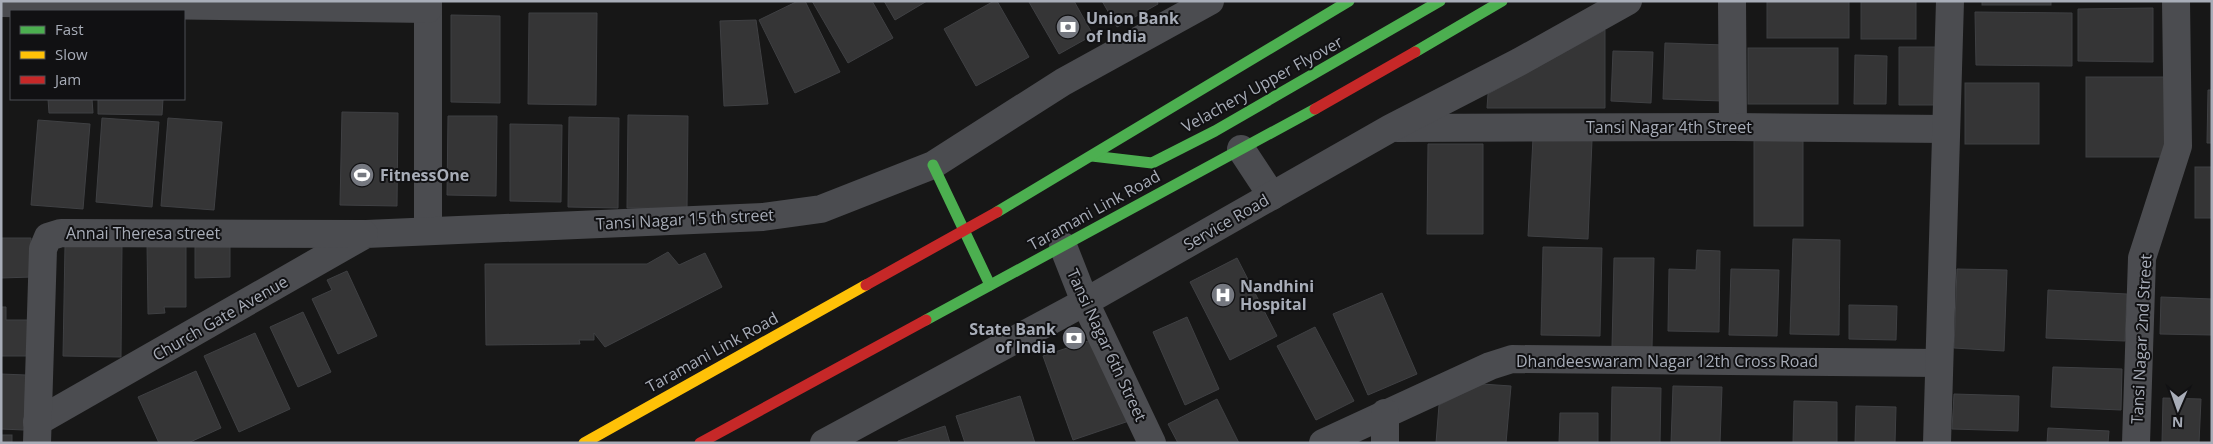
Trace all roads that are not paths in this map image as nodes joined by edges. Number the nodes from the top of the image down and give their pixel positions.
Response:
1 (1210, 1) edge
2 (1349, 1) edge
3 (1440, 1) edge
4 (1502, 1) edge
5 (1628, 1) edge
6 (1732, 1) edge
7 (1950, 1) edge
8 (2176, 1) edge
9 (1, 3) edge
10 (428, 5) edge
11 (1734, 127) junction
12 (1392, 128) junction
13 (1946, 129) junction
14 (1242, 149) junction
15 (1092, 156) junction
16 (934, 165) junction
17 (1272, 196) junction
18 (428, 230) junction
19 (963, 230) junction
20 (366, 234) junction
21 (1063, 246) junction
22 (990, 285) junction
23 (1085, 302) junction
24 (1938, 363) junction
25 (1386, 413) junction
26 (37, 433) edge
27 (584, 443) edge
28 (700, 443) edge
29 (824, 443) edge
30 (1152, 443) edge
31 (1323, 443) edge
32 (1385, 443) edge
33 (1937, 443) edge
34 (2136, 443) edge

1 - 16 street, Tansi Nagar 15 th street
2 - 15 main road, Taramani Link Road
3 - 15 main road, Velachery Upper Flyover
4 - 14 main road, Taramani Link Road
5 - 12 street, Service Road
6 - 11 street
7 - 13 street
8 - 34 street, Tansi Nagar 2nd Street
9 - 10 street
10 - 18 street
11 - 12 street, Tansi Nagar 4th Street
11 - 13 street, Tansi Nagar 4th Street
12 - 17 street, Service Road
13 - 24 street
14 - 17 street
14 - 21 main road, Taramani Link Road
15 - 19 main road, Taramani Link Road
16 - 18 street, Tansi Nagar 15 th street
16 - 19 main road
17 - 23 street, Service Road
18 - 20 street, Church Gate Avenue
19 - 22 main road
19 - 27 main road, Taramani Link Road
20 - 26 street, Church Gate Avenue
20 - 26 street, Annai Theresa street
21 - 22 main road, Taramani Link Road
21 - 23 street, Tansi Nagar 6th Street
22 - 28 main road, Taramani Link Road
23 - 29 street, Service Road
23 - 30 street, Tansi Nagar 6th Street
24 - 25 street, Dhandeeswaram Nagar 12th Cross Road
24 - 33 street
25 - 31 street, Dhandeeswaram Nagar 12th Cross Road
25 - 32 street

